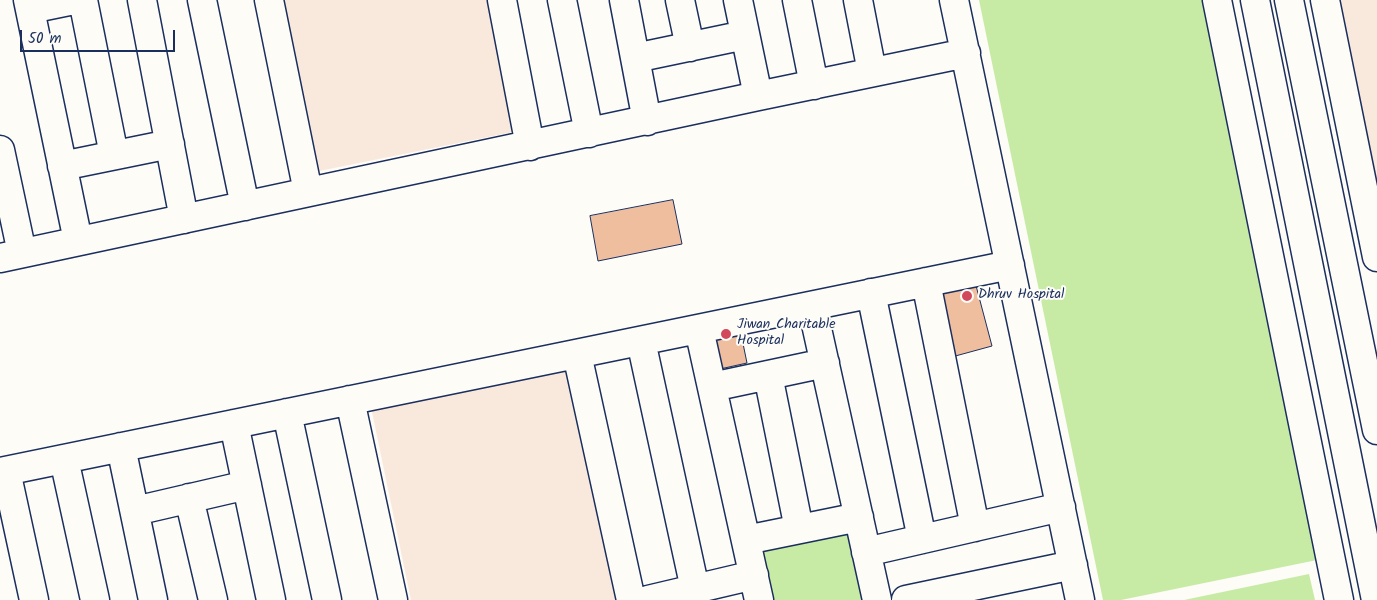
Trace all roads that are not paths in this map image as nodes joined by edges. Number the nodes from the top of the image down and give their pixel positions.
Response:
1 (74, 0) edge
2 (83, 0) edge
3 (142, 0) edge
4 (202, 0) edge
5 (269, 0) edge
6 (502, 0) edge
7 (562, 0) edge
8 (624, 0) edge
9 (680, 0) edge
10 (738, 0) edge
11 (797, 0) edge
12 (858, 0) edge
13 (954, 0) edge
14 (1217, 0) edge
15 (1255, 0) edge
16 (1289, 0) edge
17 (1325, 0) edge
18 (29, 4) edge
19 (745, 35) junction
20 (690, 47) junction
21 (966, 53) junction
22 (635, 58) junction
23 (872, 72) junction
24 (814, 85) junction
25 (758, 96) junction
26 (648, 121) junction
27 (589, 133) junction
28 (170, 144) junction
29 (530, 146) junction
30 (0, 150) edge
31 (114, 156) junction
32 (62, 166) junction
33 (308, 192) junction
34 (245, 206) junction
35 (184, 219) junction
36 (78, 241) junction
37 (11, 255) edge
38 (1377, 257) edge
39 (1010, 265) junction
40 (926, 282) junction
41 (871, 293) junction
42 (812, 306) junction
43 (699, 329) junction
44 (1368, 336) edge
45 (641, 340) junction
46 (1325, 344) junction
47 (577, 354) junction
48 (824, 363) junction
49 (768, 375) junction
50 (712, 387) junction
51 (350, 400) junction
52 (287, 413) junction
53 (234, 424) junction
54 (1377, 430) edge
55 (122, 447) junction
56 (64, 459) junction
57 (3, 472) edge
58 (247, 485) junction
59 (189, 498) junction
60 (1061, 507) junction
61 (135, 511) junction
62 (859, 517) junction
63 (975, 527) junction
64 (800, 529) junction
65 (922, 539) junction
66 (746, 540) junction
67 (866, 552) junction
68 (1073, 565) junction
69 (757, 587) edge
70 (695, 589) junction
71 (990, 592) edge
72 (923, 598) edge
73 (34, 600) edge
74 (95, 600) edge
75 (153, 600) edge
76 (213, 600) edge
77 (271, 600) edge
78 (327, 600) edge
79 (393, 600) edge
80 (631, 600) edge
81 (648, 600) edge
82 (877, 600) edge
83 (1080, 600) edge
84 (1339, 600) edge
85 (1376, 600) edge

1 - 18 street
2 - 31 street
3 - 28 street
4 - 34 street
5 - 33 street
6 - 29 street
7 - 27 street
8 - 22 street
9 - 20 street
10 - 19 street
11 - 24 street
12 - 23 street
13 - 21 street
14 - 84 street
15 - 46 street
16 - 44 street
17 - 38 street
18 - 32 street
19 - 20 street
19 - 25 street
20 - 22 street
21 - 23 street
21 - 39 street
22 - 26 street
23 - 24 street
24 - 25 street
25 - 26 street
26 - 27 street
27 - 29 street
28 - 31 street
28 - 35 street
29 - 33 street
30 - 37 street
31 - 32 street
32 - 36 street
33 - 34 street
34 - 35 street
35 - 36 street
36 - 37 street
39 - 40 street
39 - 60 street
40 - 41 street
40 - 63 street
41 - 42 street
41 - 65 street
42 - 43 street
42 - 48 street
43 - 45 street
43 - 50 street
44 - 46 street
44 - 54 street
45 - 47 street
45 - 70 street
46 - 85 street
47 - 51 street
47 - 80 street
48 - 49 street
48 - 62 street
49 - 50 street
49 - 64 street
50 - 66 street
51 - 52 street
51 - 79 street
52 - 53 street
52 - 78 street
53 - 55 street
53 - 58 street
55 - 56 street
55 - 61 street
56 - 57 street
56 - 74 street
57 - 73 street
58 - 59 street
58 - 77 street
59 - 61 street
59 - 76 street
60 - 63 street
60 - 68 street
61 - 75 street
62 - 64 street
62 - 67 street
63 - 65 street
64 - 66 street
65 - 67 street
66 - 69 street
67 - 82 street
68 - 71 street
68 - 83 street
69 - 70 street
70 - 81 street
71 - 72 street

